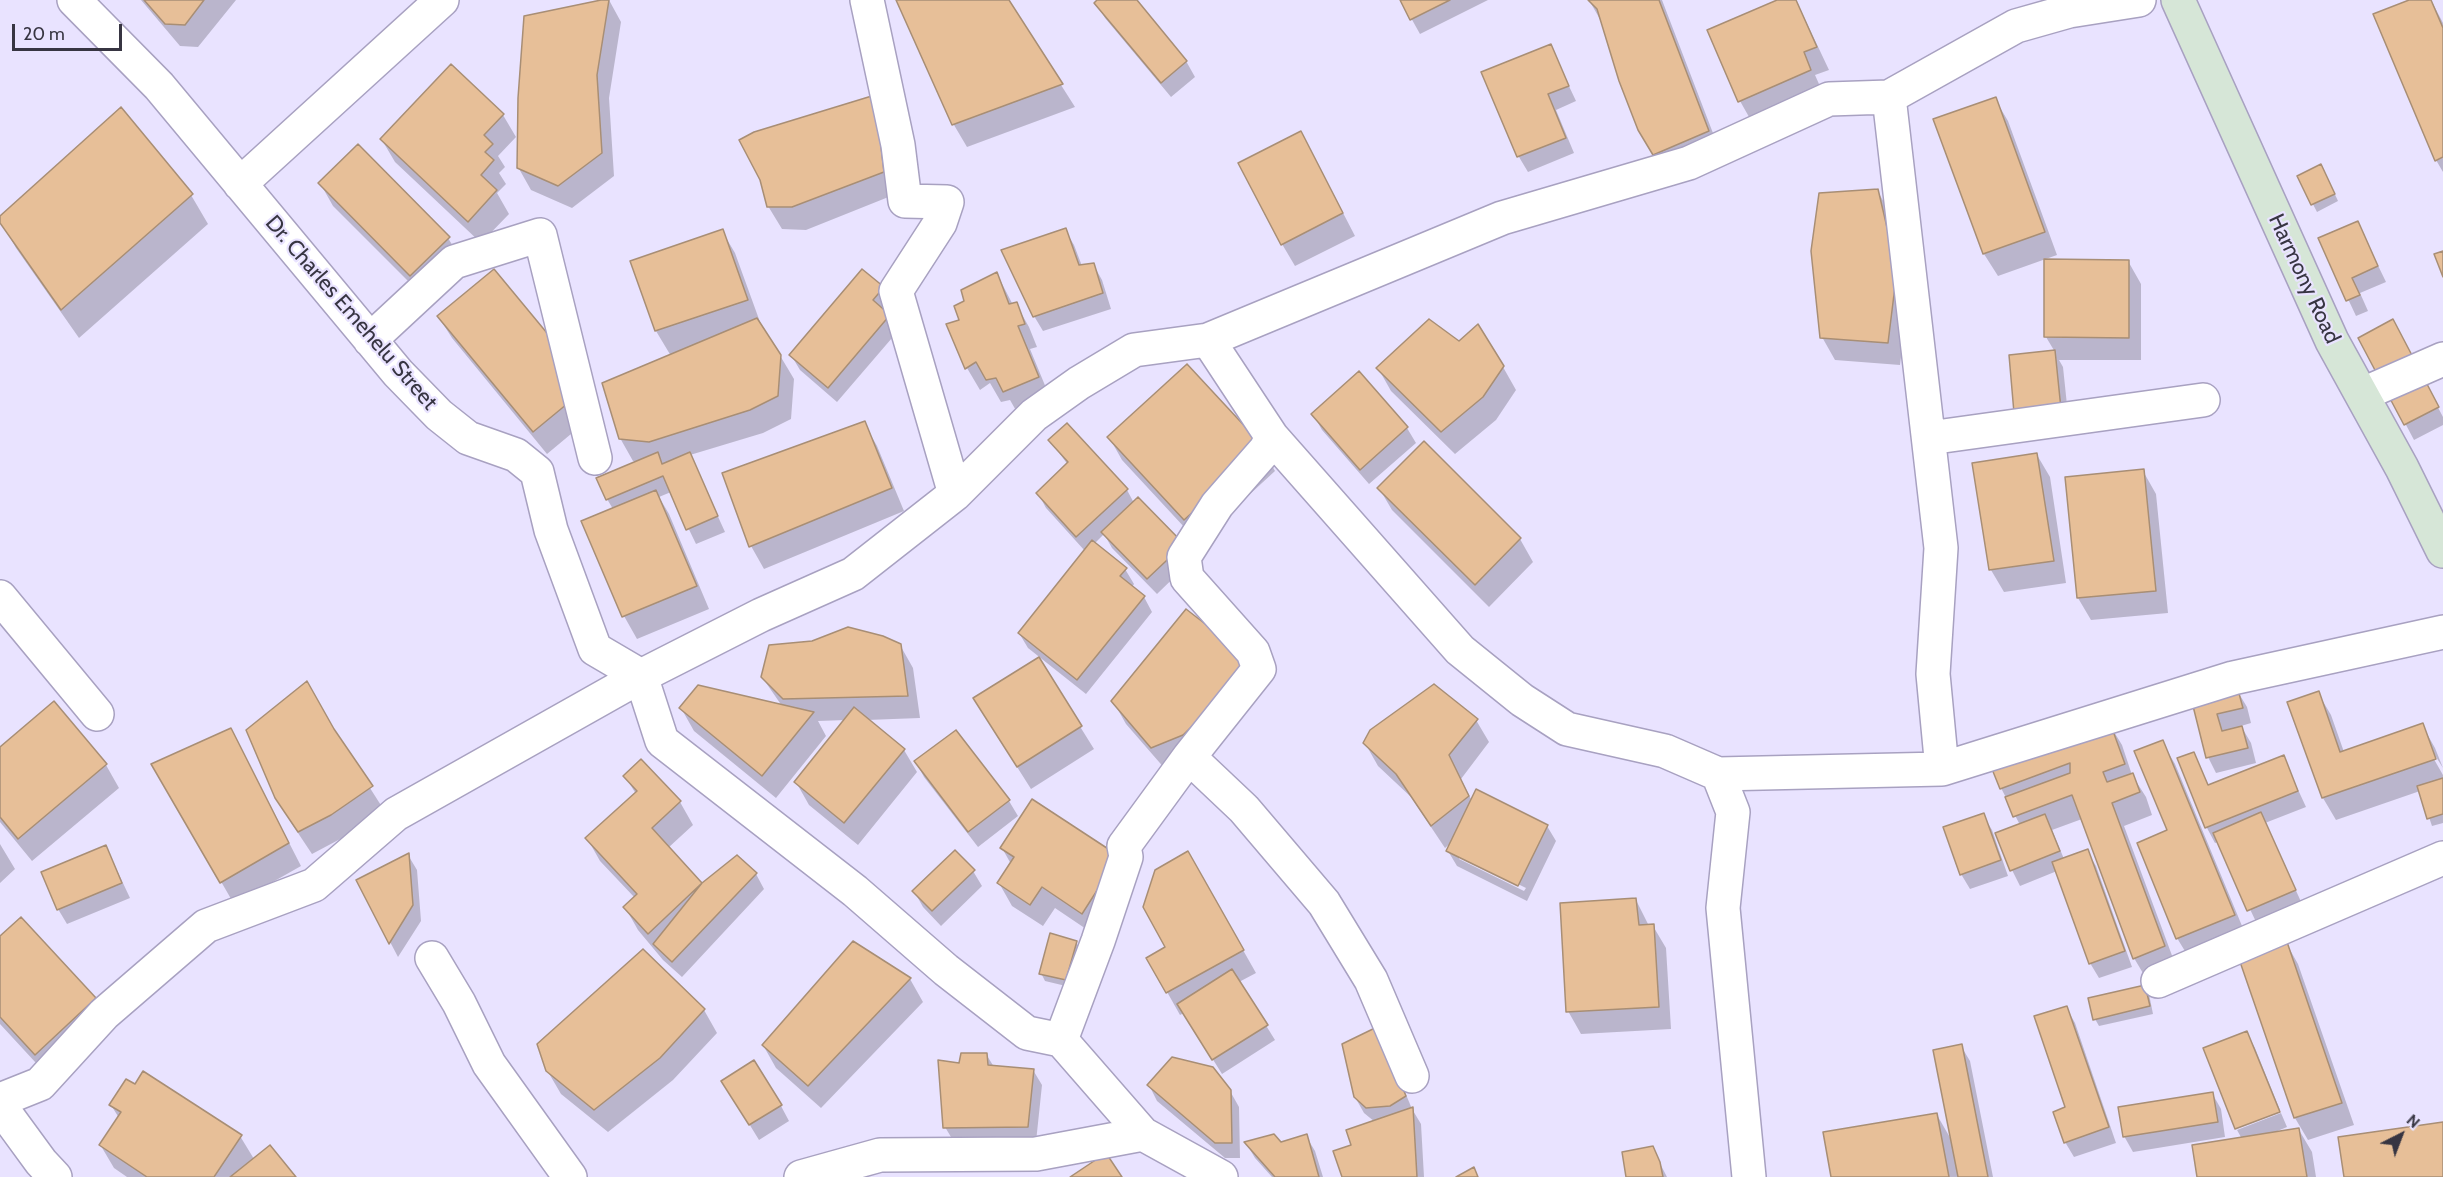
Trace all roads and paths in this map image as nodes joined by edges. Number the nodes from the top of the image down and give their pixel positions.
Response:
1 (74, 0) edge
2 (442, 0) edge
3 (867, 0) edge
4 (2139, 0) edge
5 (2178, 0) edge
6 (1889, 97) junction
7 (240, 184) junction
8 (370, 340) junction
9 (1208, 340) junction
10 (2443, 359) edge
11 (2363, 394) junction
12 (2203, 400) dead end
13 (1272, 437) junction
14 (1929, 438) junction
15 (595, 458) dead end
16 (955, 494) junction
17 (2443, 551) edge
18 (0, 597) edge
19 (2443, 632) edge
20 (641, 676) junction
21 (97, 714) dead end
22 (1189, 757) junction
23 (1942, 769) junction
24 (1718, 774) junction
25 (2443, 858) edge
26 (432, 958) dead end
27 (2158, 981) dead end
28 (1061, 1040) junction
29 (1412, 1076) dead end
30 (0, 1100) edge
31 (0, 1106) edge
32 (1143, 1134) junction
33 (55, 1177) edge
34 (570, 1177) edge
35 (801, 1177) edge
36 (1221, 1177) edge
37 (1749, 1177) edge

1 - 7 street, Dr. Charles Emehelu Street
2 - 7 street
3 - 16 street
4 - 6 street
5 - 11 main road, Harmony Road
6 - 9 street
6 - 14 street
7 - 8 street, Dr. Charles Emehelu Street
8 - 15 street
8 - 20 street, Dr. Charles Emehelu Street
9 - 13 street
9 - 16 street
10 - 11 street
11 - 17 main road, Harmony Road
12 - 14 street
13 - 22 street
13 - 24 street
14 - 23 street
16 - 20 street
18 - 21 street
19 - 23 street
20 - 28 street
20 - 30 street
22 - 28 street
22 - 29 street
23 - 24 street
24 - 37 street
25 - 27 street
26 - 34 street
28 - 32 street
31 - 33 street
32 - 35 street
32 - 36 street

